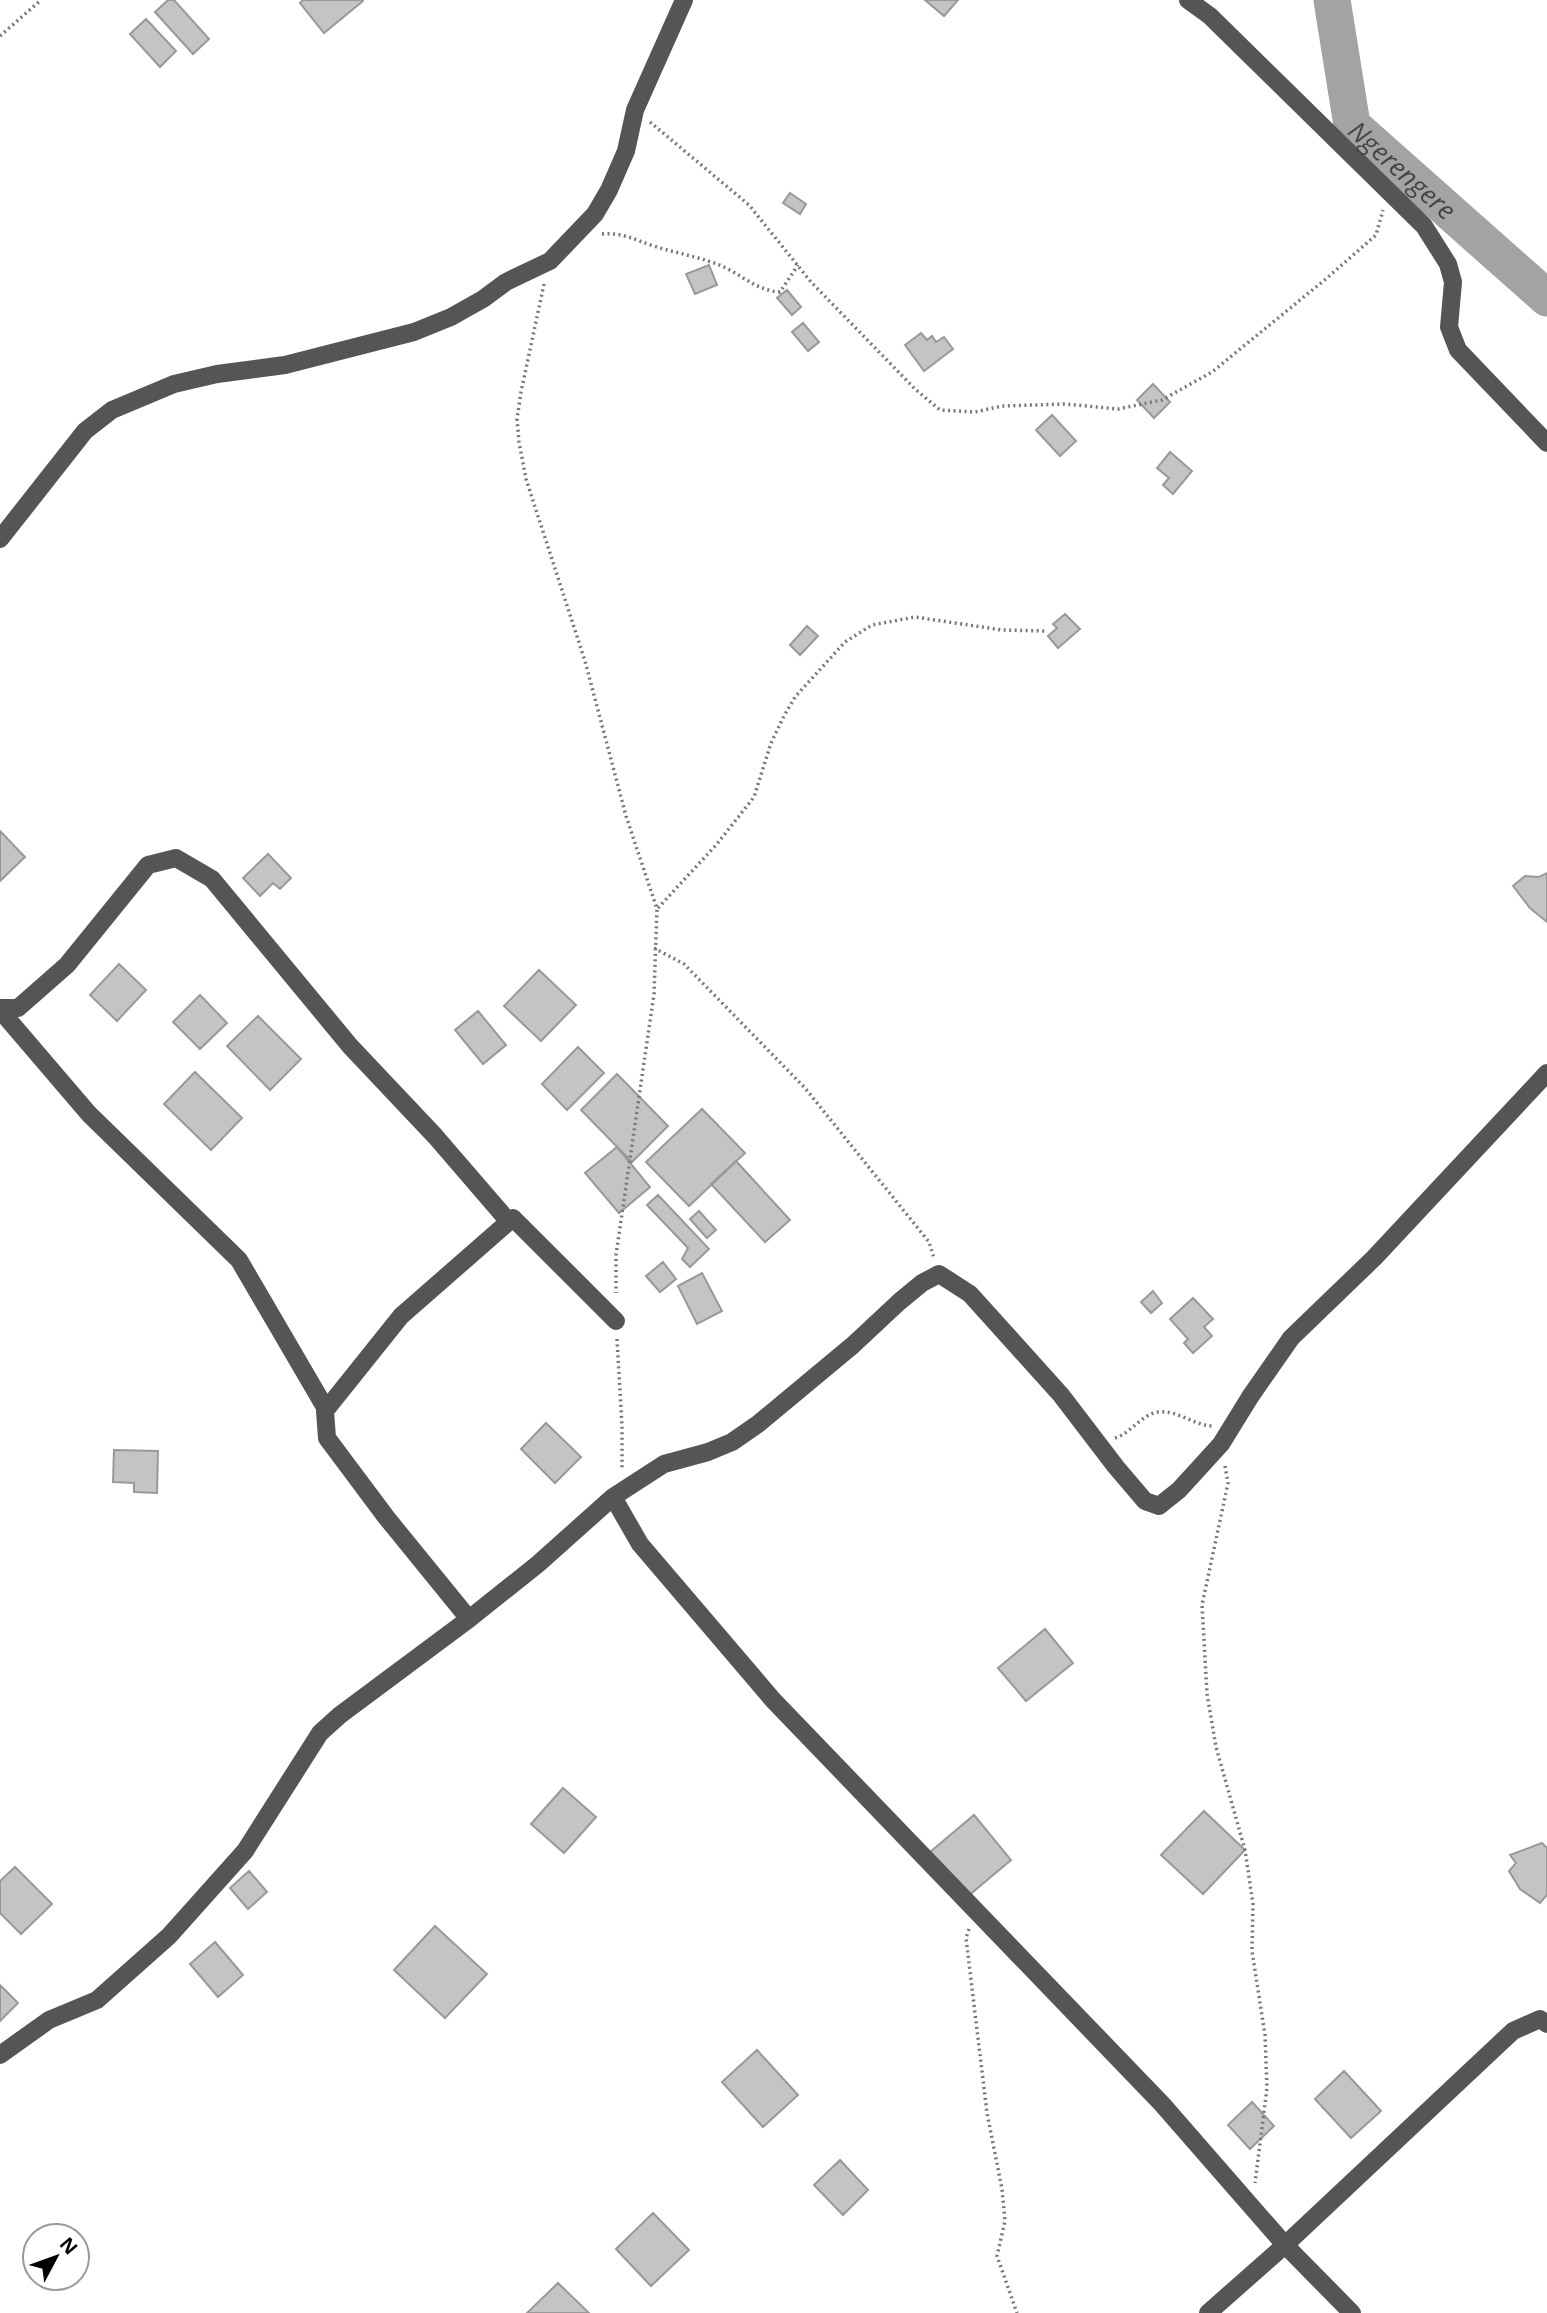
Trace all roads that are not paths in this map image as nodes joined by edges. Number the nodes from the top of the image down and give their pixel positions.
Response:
1 (684, 0) edge
2 (1188, 0) edge
3 (1547, 443) edge
4 (0, 539) edge
5 (0, 1009) edge
6 (1547, 1073) edge
7 (509, 1222) junction
8 (616, 1321) road end
9 (327, 1409) junction
10 (618, 1494) junction
11 (469, 1619) junction
12 (1547, 2024) edge
13 (0, 2055) edge
14 (1285, 2245) junction
15 (1208, 2313) edge
16 (1352, 2313) edge

1 - 4 street
2 - 3 street
5 - 7 street
5 - 9 street
6 - 10 street
7 - 8 street
7 - 9 street
9 - 11 street
10 - 11 street
10 - 14 street
11 - 13 street
12 - 14 street
14 - 15 street
14 - 16 street

